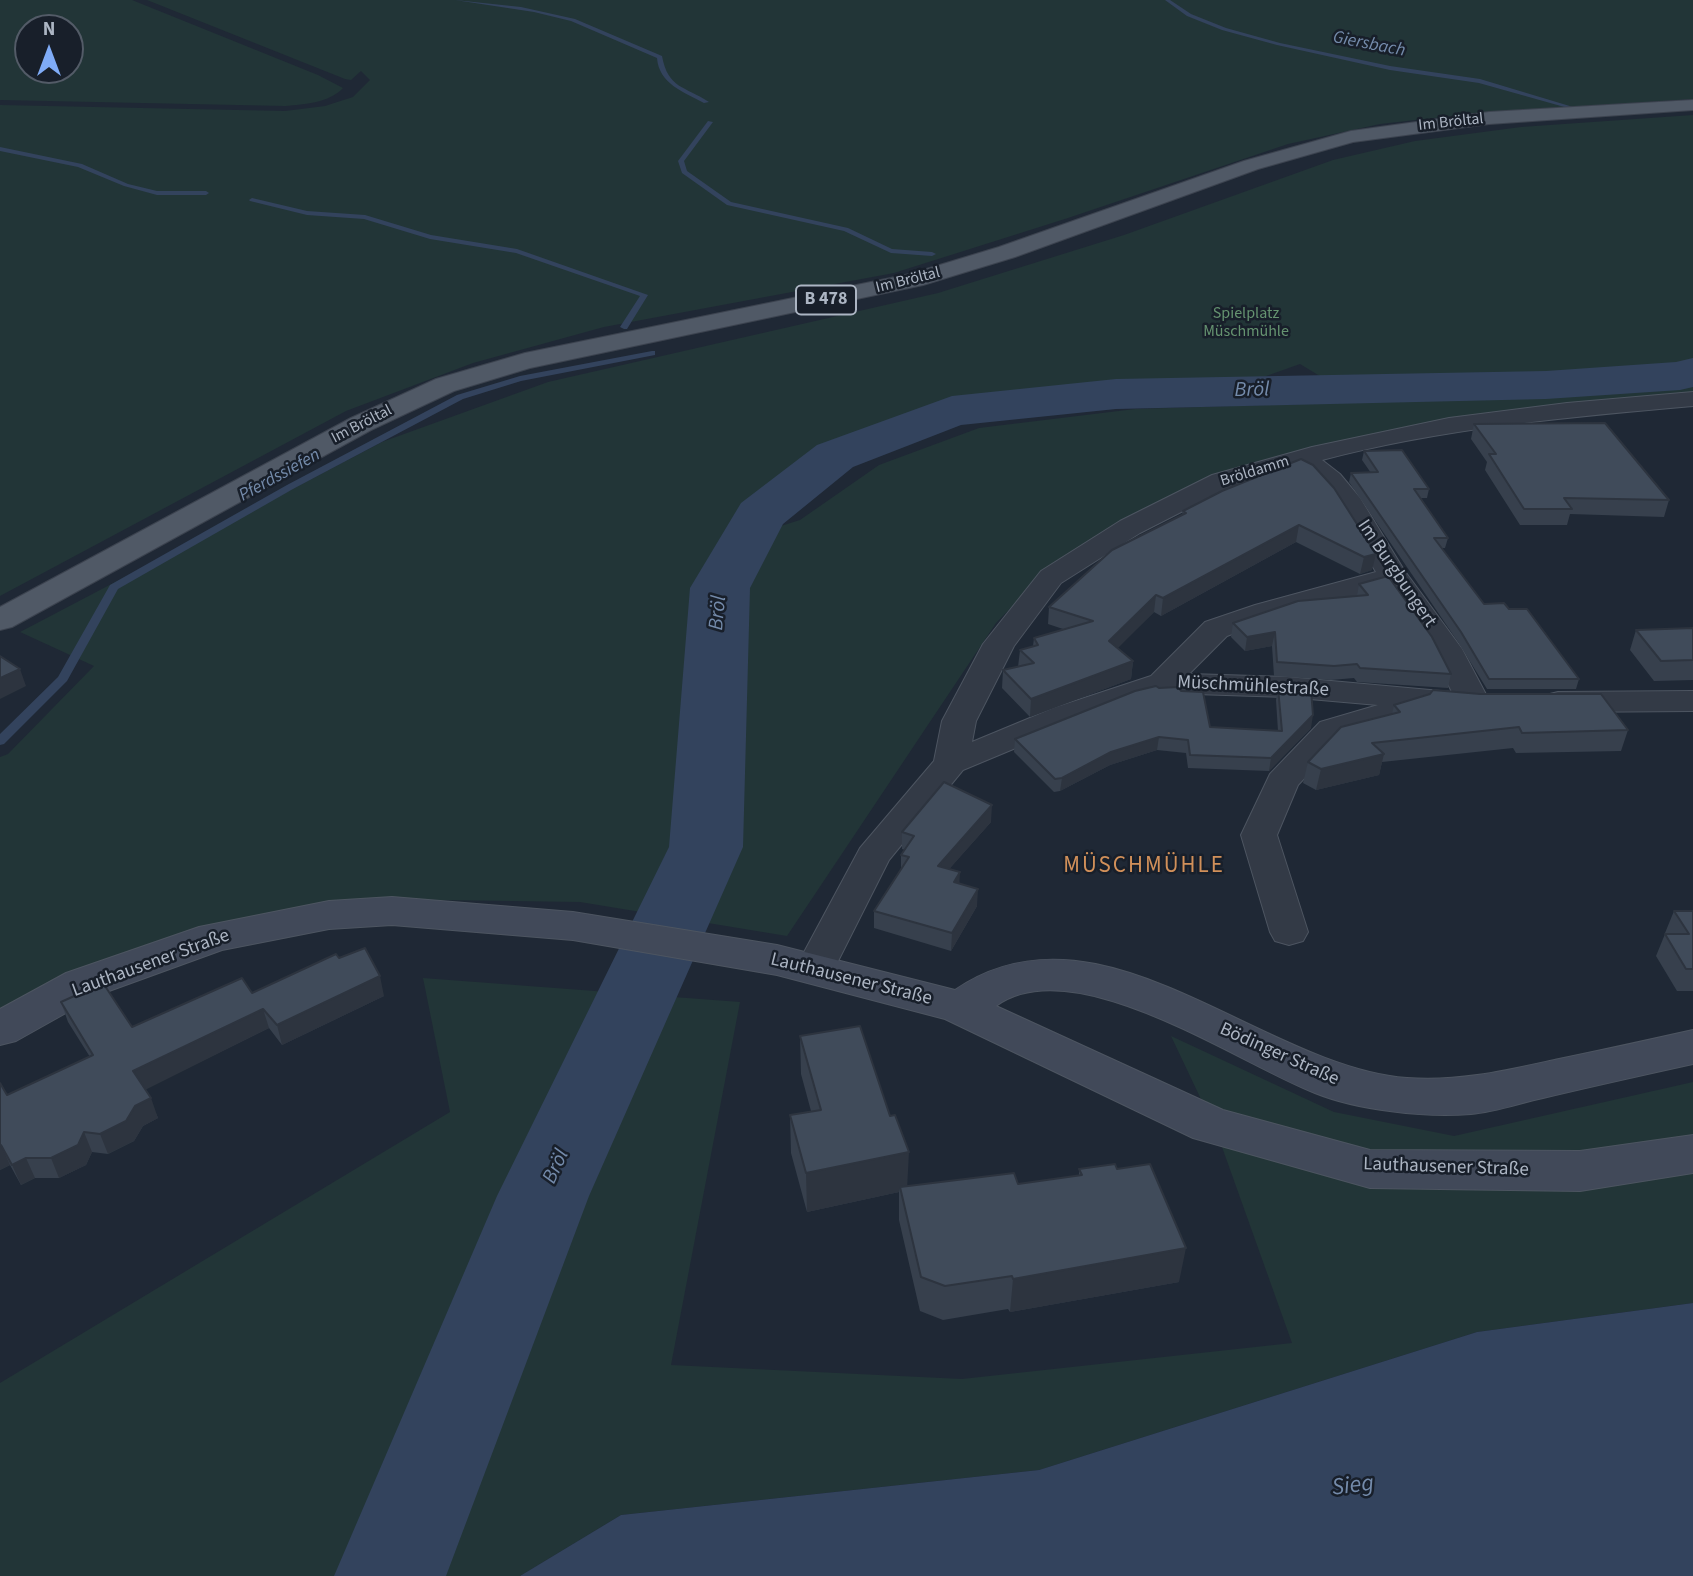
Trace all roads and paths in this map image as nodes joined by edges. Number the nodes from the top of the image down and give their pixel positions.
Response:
1 (1693, 105) edge
2 (1693, 399) edge
3 (1303, 457) junction
4 (1394, 576) junction
5 (0, 620) edge
6 (1162, 682) junction
7 (1426, 701) junction
8 (1693, 701) edge
9 (1502, 702) junction
10 (951, 762) junction
11 (1289, 932) dead end
12 (796, 965) junction
13 (961, 1008) junction
14 (0, 1029) edge
15 (1693, 1047) edge
16 (1693, 1154) edge

1 - 5 main road, Im Bröltal / B 478
2 - 3 street, Bröldamm
3 - 4 street, Im Burgbungert
3 - 10 street, Bröldamm
4 - 6 street
4 - 9 street, Im Burgbungert
6 - 7 street, Müschmühlestraße
6 - 10 street, Müschmühlestraße
7 - 9 street, Müschmühlestraße
7 - 11 street
8 - 9 street, Müschmühlestraße
10 - 12 street, Müschmühlestraße
12 - 13 street, Lauthausener Straße
12 - 14 street, Lauthausener Straße
13 - 15 street, Bödinger Straße
13 - 16 street, Lauthausener Straße

